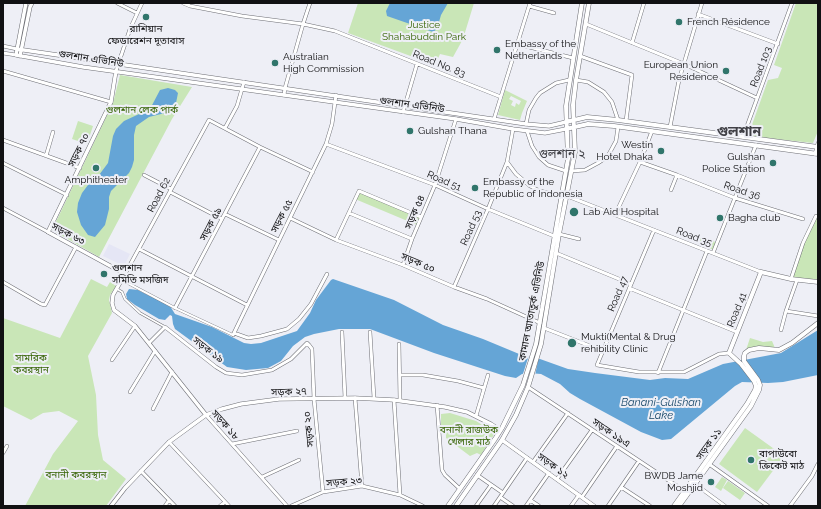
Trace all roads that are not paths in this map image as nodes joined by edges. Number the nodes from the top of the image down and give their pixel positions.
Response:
1 (26, 3) edge
2 (32, 3) edge
3 (117, 3) edge
4 (142, 3) edge
5 (183, 3) edge
6 (310, 3) edge
7 (582, 3) edge
8 (589, 3) edge
9 (644, 3) edge
10 (702, 3) edge
11 (792, 3) edge
12 (529, 5) edge
13 (137, 13) junction
14 (554, 13) dead end
15 (698, 14) junction
16 (303, 24) junction
17 (586, 24) junction
18 (632, 43) junction
19 (517, 44) junction
20 (778, 44) junction
21 (3, 46) edge
22 (19, 49) junction
23 (3, 53) edge
24 (18, 56) junction
25 (580, 56) junction
26 (573, 58) junction
27 (118, 64) junction
28 (417, 64) junction
29 (684, 64) junction
30 (3, 71) edge
31 (116, 71) junction
32 (569, 80) junction
33 (576, 80) junction
34 (244, 82) junction
35 (285, 88) junction
36 (242, 89) junction
37 (284, 95) junction
38 (336, 95) junction
39 (501, 97) junction
40 (757, 98) junction
41 (111, 102) junction
42 (335, 102) junction
43 (404, 105) junction
44 (403, 112) junction
45 (456, 119) junction
46 (494, 119) junction
47 (573, 120) junction
48 (618, 120) junction
49 (626, 121) junction
50 (566, 122) junction
51 (526, 124) junction
52 (574, 127) junction
53 (618, 127) junction
54 (670, 127) junction
55 (225, 128) junction
56 (513, 129) junction
57 (566, 129) junction
58 (527, 131) junction
59 (652, 131) junction
60 (53, 132) dead end
61 (743, 137) junction
62 (3, 140) edge
63 (326, 144) junction
64 (756, 146) junction
65 (818, 146) edge
66 (260, 147) junction
67 (817, 154) edge
68 (46, 156) junction
69 (507, 162) junction
70 (640, 162) junction
71 (3, 163) edge
72 (80, 168) junction
73 (566, 171) junction
74 (313, 172) junction
75 (571, 172) junction
76 (677, 174) junction
77 (144, 175) dead end
78 (434, 185) junction
79 (170, 190) junction
80 (671, 190) dead end
81 (66, 195) junction
82 (561, 196) junction
83 (567, 196) junction
84 (735, 198) junction
85 (3, 208) edge
86 (488, 209) junction
87 (349, 213) junction
88 (225, 214) junction
89 (615, 215) junction
90 (816, 216) dead end
91 (421, 217) junction
92 (222, 218) junction
93 (290, 218) junction
94 (803, 219) dead end
95 (654, 230) junction
96 (48, 232) junction
97 (559, 234) junction
98 (554, 236) junction
99 (412, 239) junction
100 (579, 239) dead end
101 (279, 240) junction
102 (336, 240) junction
103 (76, 247) junction
104 (139, 249) junction
105 (707, 251) junction
106 (556, 252) junction
107 (713, 253) junction
108 (403, 265) junction
109 (761, 272) junction
110 (125, 274) junction
111 (327, 274) dead end
112 (191, 276) junction
113 (122, 279) junction
114 (791, 279) junction
115 (797, 280) junction
116 (3, 282) edge
117 (818, 282) edge
118 (630, 286) junction
119 (454, 287) junction
120 (117, 289) junction
121 (247, 305) junction
122 (175, 308) junction
123 (683, 310) junction
124 (786, 311) junction
125 (818, 316) edge
126 (818, 323) edge
127 (539, 324) junction
128 (135, 326) junction
129 (165, 327) junction
130 (544, 328) junction
131 (781, 330) dead end
132 (342, 332) dead end
133 (370, 332) dead end
134 (736, 332) junction
135 (234, 334) junction
136 (149, 343) junction
137 (307, 343) joint
138 (399, 344) dead end
139 (155, 351) junction
140 (603, 351) junction
141 (729, 353) junction
142 (535, 354) junction
143 (112, 360) dead end
144 (172, 372) junction
145 (658, 373) junction
146 (400, 375) junction
147 (488, 375) dead end
148 (528, 387) junction
149 (484, 388) junction
150 (756, 391) junction
151 (130, 392) dead end
152 (345, 398) junction
153 (355, 398) junction
154 (374, 398) junction
155 (314, 399) junction
156 (394, 400) junction
157 (400, 400) junction
158 (437, 405) junction
159 (153, 409) dead end
160 (568, 413) junction
161 (206, 415) junction
162 (476, 416) junction
163 (500, 430) junction
164 (592, 430) junction
165 (296, 431) dead end
166 (505, 434) junction
167 (502, 440) junction
168 (170, 442) junction
169 (232, 444) junction
170 (7, 446) dead end
171 (617, 446) junction
172 (3, 453) edge
173 (527, 458) junction
174 (299, 460) dead end
175 (639, 461) junction
176 (533, 462) junction
177 (707, 463) junction
178 (818, 464) edge
179 (141, 470) junction
180 (549, 473) junction
181 (477, 475) junction
182 (262, 477) junction
183 (557, 479) junction
184 (695, 484) junction
185 (491, 485) junction
186 (362, 486) junction
187 (621, 487) junction
188 (460, 489) junction
189 (323, 492) junction
190 (503, 493) junction
191 (686, 493) junction
192 (400, 495) junction
193 (580, 496) junction
194 (500, 497) junction
195 (169, 500) junction
196 (530, 500) junction
197 (225, 502) junction
198 (718, 502) junction
199 (111, 506) edge
200 (165, 506) edge
201 (175, 506) edge
202 (220, 506) edge
203 (229, 506) edge
204 (287, 506) edge
205 (291, 506) edge
206 (422, 506) edge
207 (448, 506) edge
208 (456, 506) edge
209 (476, 506) edge
210 (494, 506) edge
211 (513, 506) edge
212 (526, 506) edge
213 (539, 506) edge
214 (571, 506) edge
215 (594, 506) edge
216 (608, 506) edge
217 (650, 506) edge
218 (674, 506) edge
219 (679, 506) edge
220 (716, 506) edge
221 (725, 506) edge
222 (768, 506) edge
223 (790, 506) edge

1 - 22 street
2 - 22 street
3 - 13 street
4 - 13 street
5 - 16 street, Road No. 83
6 - 16 street
7 - 26 main road, কামাল আতাতুর্ক এভিনিউ
8 - 17 main road, কামাল আতাতুর্ক এভিনিউ
9 - 18 street
10 - 15 street
11 - 20 street, Road 103
12 - 14 street
12 - 19 street
13 - 27 street
15 - 20 street
15 - 29 street
16 - 28 street, Road No. 83
16 - 35 street
17 - 18 street
17 - 25 main road, কামাল আতাতুর্ক এভিনিউ
18 - 29 street
19 - 26 street
19 - 39 street
20 - 40 street, Road 103
21 - 22 street
22 - 24 street
22 - 27 street, গুলশান এভিনিউ
23 - 24 street, গুলশান এভিনিউ
24 - 31 street, গুলশান এভিনিউ
25 - 33 main road, কামাল আতাতুর্ক এভিনিউ
25 - 49 street
26 - 32 main road, কামাল আতাতুর্ক এভিনিউ
27 - 31 street
27 - 34 street, গুলশান এভিনিউ
28 - 39 street, Road No. 83
28 - 43 street
29 - 40 street
29 - 54 street
30 - 41 street
31 - 36 street, গুলশান এভিনিউ
31 - 41 street, সড়ক ৭০
32 - 50 main road, কামাল আতাতুর্ক এভিনিউ
32 - 51 street
33 - 47 main road, কামাল আতাতুর্ক এভিনিউ
33 - 48 street
34 - 35 street, গুলশান এভিনিউ
34 - 36 street
35 - 37 street
35 - 38 street, গুলশান এভিনিউ
36 - 37 street, গুলশান এভিনিউ
36 - 55 street
37 - 42 street, গুলশান এভিনিউ
38 - 42 street, সড়ক ৫৫
38 - 43 street, গুলশান এভিনিউ
39 - 46 street
40 - 61 street, Road 103
41 - 72 street, সড়ক ৭০
42 - 44 street, গুলশান এভিনিউ
42 - 63 street, সড়ক ৫৫
43 - 44 street
43 - 46 street, গুলশান এভিনিউ
44 - 45 street, গুলশান এভিনিউ
45 - 56 street, গুলশান এভিনিউ
45 - 78 street, সড়ক ৫৪
46 - 51 street, গুলশান এভিনিউ
47 - 48 main road, গুলশান এভিনিউ
47 - 50 main road, গুলশান এভিনিউ
47 - 52 main road, কামাল আতাতুর্ক এভিনিউ
48 - 49 main road, গুলশান এভিনিউ
49 - 54 main road, গুলশান এভিনিউ
50 - 51 street, গুলশান এভিনিউ
50 - 57 main road, কামাল আতাতুর্ক এভিনিউ
52 - 53 main road, গুলশান এভিনিউ
52 - 57 main road, গুলশান এভিনিউ
52 - 75 main road, কামাল আতাতুর্ক এভিনিউ
53 - 59 main road, গুলশান এভিনিউ
53 - 75 street
54 - 61 main road, গুলশান এভিনিউ
55 - 66 street
55 - 79 street, Road 62
56 - 58 street, গুলশান এভিনিউ
56 - 69 street, Road 53
57 - 58 street, গুলশান এভিনিউ
57 - 73 main road, কামাল আতাতুর্ক এভিনিউ
58 - 73 street
59 - 64 main road, গুলশান এভিনিউ
59 - 70 street
60 - 68 street
61 - 65 main road, গুলশান এভিনিউ
62 - 68 street
63 - 74 street, সড়ক ৫৫
63 - 78 street, Road 51
64 - 67 main road, গুলশান এভিনিউ
64 - 84 street
65 - 67 street
66 - 74 street
66 - 88 street, সড়ক ৫৯
68 - 72 street
69 - 82 street
69 - 86 street, Road 53
70 - 76 street, Road 36
70 - 89 street
71 - 81 street
72 - 81 street, সড়ক ৭০
73 - 82 main road, কামাল আতাতুর্ক এভিনিউ
74 - 93 street, সড়ক ৫৫
75 - 83 main road, কামাল আতাতুর্ক এভিনিউ
76 - 80 street
76 - 84 street, Road 36
77 - 79 street
78 - 86 street, Road 51
78 - 91 street, সড়ক ৫৪
79 - 92 street
79 - 104 street, Road 62
81 - 96 street, সড়ক ৭০
82 - 98 main road, কামাল আতাতুর্ক এভিনিউ
83 - 89 street, Road 35
83 - 97 main road, কামাল আতাতুর্ক এভিনিউ
84 - 94 street, Road 36
84 - 107 street
85 - 96 street, সড়ক ৬৩
86 - 98 street, Road 51
86 - 119 street, Road 53
87 - 91 street
87 - 99 street
87 - 102 street
88 - 92 street, সড়ক ৫৯
88 - 101 street
89 - 95 street, Road 35
90 - 114 street
91 - 99 street, সড়ক ৫৪
92 - 112 street, সড়ক ৫৯
93 - 101 street, সড়ক ৫৫
93 - 102 street, সড়ক ৫০
95 - 105 street, Road 35
95 - 118 street, Road 47
96 - 103 street, সড়ক ৬৩
97 - 100 street
97 - 106 main road, কামাল আতাতুর্ক এভিনিউ
98 - 127 main road, কামাল আতাতুর্ক এভিনিউ
99 - 108 street, সড়ক ৫৪
101 - 121 street, সড়ক ৫৫
102 - 108 street, সড়ক ৫০
103 - 110 street, সড়ক ৬৩
103 - 116 street
104 - 110 street, Road 62
104 - 112 street
105 - 107 street, Road 35
105 - 123 street
106 - 118 street
106 - 130 main road, কামাল আতাতুর্ক এভিনিউ
107 - 109 street, Road 35
108 - 119 street, সড়ক ৫০
109 - 114 main road, Road 35
109 - 134 main road, Road 41
110 - 113 street, Road 62
111 - 135 street
112 - 121 street
112 - 122 street, সড়ক ৫৯
113 - 120 street, সড়ক ১৮
113 - 122 street
114 - 115 main road, Road 35
115 - 117 main road, Road 35
115 - 124 street
118 - 123 street
118 - 140 street, Road 47
119 - 127 street, সড়ক ৫০
120 - 128 street, সড়ক ১৮
120 - 129 street
121 - 135 street, সড়ক ৫৫
122 - 135 street
123 - 134 street
123 - 145 street
124 - 125 street
124 - 131 street
126 - 150 main road
127 - 130 main road
127 - 142 main road, কামাল আতাতুর্ক এভিনিউ
128 - 136 street, সড়ক ১৮
128 - 143 street
129 - 136 street
129 - 137 street, সড়ক ১৯
130 - 140 street
130 - 142 main road, কামাল আতাতুর্ক এভিনিউ
132 - 152 street
133 - 154 street
134 - 141 main road, Road 41
136 - 139 street, সড়ক ১৮
137 - 155 street, সড়ক ২০
138 - 146 street
139 - 144 street, সড়ক ১৮
139 - 151 street
140 - 145 street, Road 47
141 - 145 street
141 - 150 main road
142 - 148 main road, কামাল আতাতুর্ক এভিনিউ
142 - 163 main road, কামাল আতাতুর্ক এভিনিউ
144 - 159 street
144 - 161 street, সড়ক ১৮
146 - 149 street
146 - 157 street
147 - 149 street
148 - 160 street, সড়ক ১৯এ
148 - 166 main road, কামাল আতাতুর্ক এভিনিউ
149 - 162 street
150 - 177 main road, সড়ক ১১
152 - 153 street, সড়ক ২৭
152 - 155 street, সড়ক ২৭
153 - 154 street, সড়ক ২৭
153 - 186 street
154 - 156 street, সড়ক ২৭
155 - 161 street, সড়ক ২৭
155 - 189 street, সড়ক ২০
156 - 157 street, সড়ক ২৭
156 - 192 street
157 - 158 street, সড়ক ২৭
158 - 162 street, সড়ক ২৭
158 - 188 street
160 - 164 street, সড়ক ১৯এ
160 - 176 street
161 - 168 street, সড়ক ২৭
161 - 169 street, সড়ক ১৮
162 - 163 street, সড়ক ২৭
163 - 166 main road
163 - 188 main road, কামাল আতাতুর্ক এভিনিউ
164 - 171 street, সড়ক ১৯এ
164 - 183 street
165 - 169 street
166 - 167 main road, কামাল আতাতুর্ক এভিনিউ
167 - 173 street, সড়ক ১২
167 - 181 main road, কামাল আতাতুর্ক এভিনিউ
168 - 179 street, সড়ক ২৭
168 - 197 street
169 - 182 street, সড়ক ১৮
170 - 172 street
171 - 175 street, সড়ক ১৯এ
171 - 193 street
173 - 176 street, সড়ক ১২
173 - 190 street
174 - 182 street
175 - 187 street
175 - 191 street, সড়ক ১৯এ
176 - 180 street, সড়ক ১২
177 - 184 main road, সড়ক ১১
177 - 191 main road, সড়ক ১১
177 - 222 street
178 - 223 street
179 - 195 street
179 - 199 street, সড়ক ২৭
180 - 183 street, সড়ক ১২
180 - 196 street
181 - 185 street
181 - 208 main road, কামাল আতাতুর্ক এভিনিউ
182 - 204 street, সড়ক ১৮
183 - 193 street, সড়ক ১২
184 - 191 main road, সড়ক ১১
184 - 198 street
185 - 190 street
185 - 209 street
186 - 189 street, সড়ক ২৩
186 - 192 street, সড়ক ২৩
187 - 216 street
187 - 217 street
188 - 207 main road, কামাল আতাতুর্ক এভিনিউ
189 - 205 street, সড়ক ২৩
190 - 194 street
191 - 218 main road, সড়ক ১১
191 - 219 main road, সড়ক ১১
192 - 206 street, সড়ক ২৩
193 - 214 street
193 - 215 street, সড়ক ১২
194 - 210 street
194 - 211 street
195 - 200 street
195 - 201 street
196 - 212 street
196 - 213 street
197 - 202 street
197 - 203 street
198 - 220 street
198 - 221 street

